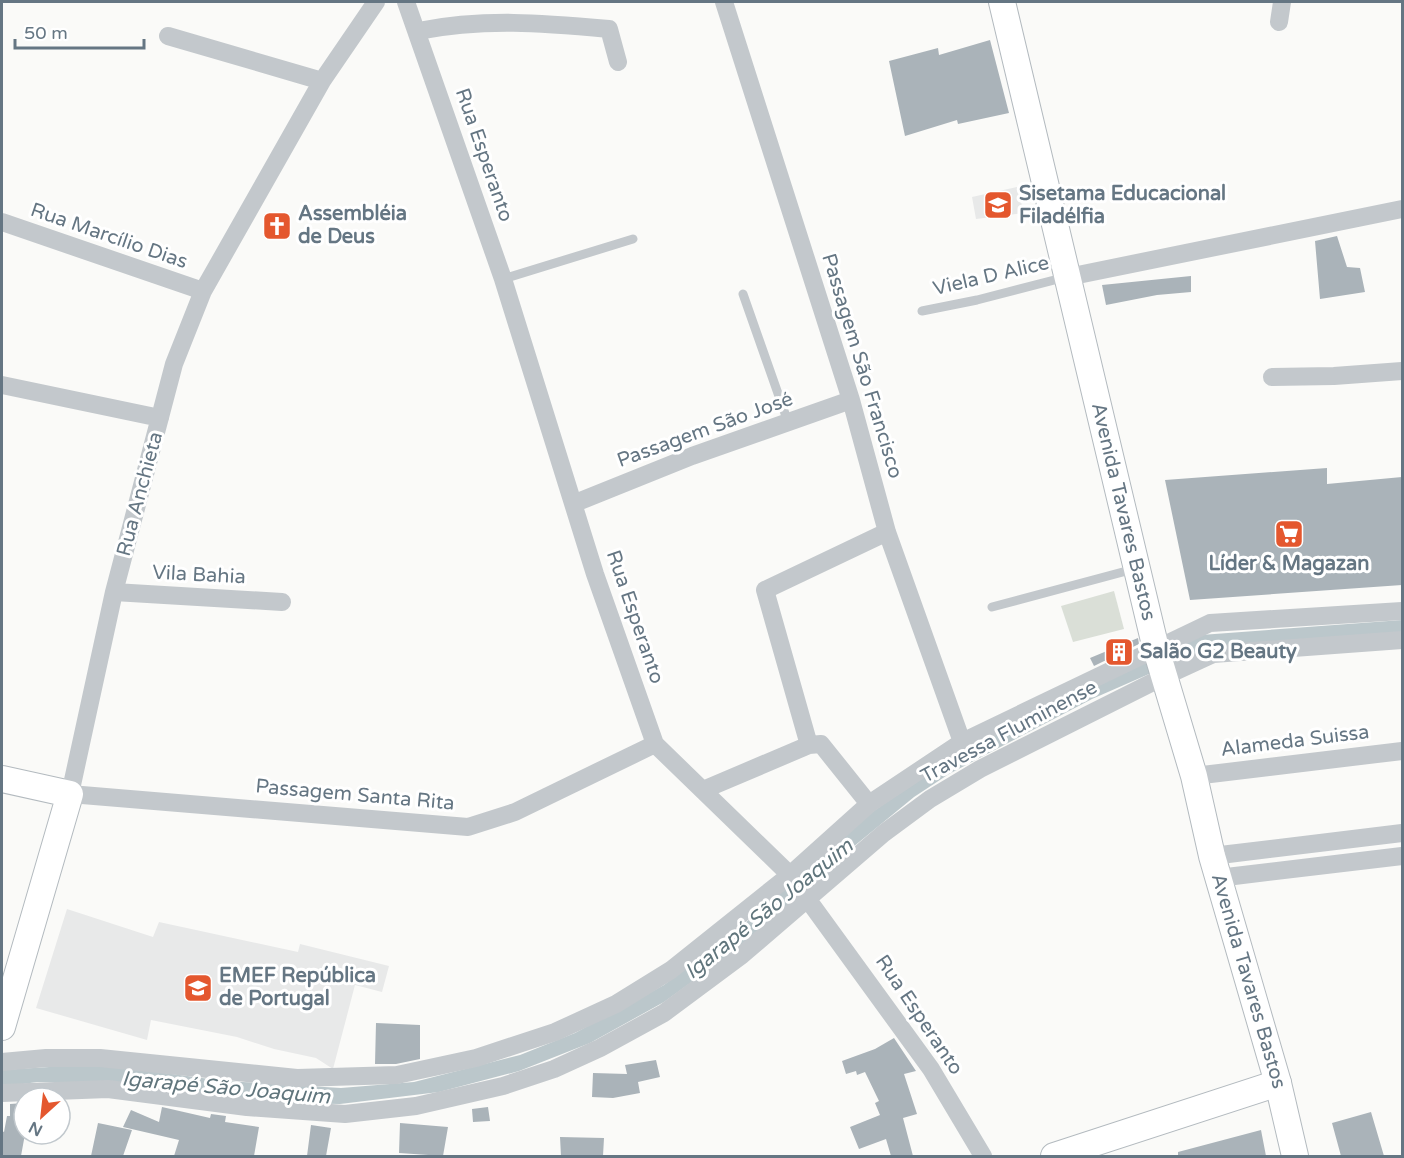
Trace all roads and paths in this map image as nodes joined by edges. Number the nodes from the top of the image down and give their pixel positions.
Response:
1 (376, 2) edge
2 (406, 2) edge
3 (724, 2) edge
4 (1002, 2) edge
5 (1282, 2) edge
6 (1279, 22) dead end
7 (418, 31) junction
8 (168, 36) dead end
9 (618, 62) dead end
10 (322, 81) junction
11 (1402, 209) edge
12 (2, 222) edge
13 (633, 239) dead end
14 (1068, 277) junction
15 (503, 279) junction
16 (203, 291) junction
17 (743, 294) dead end
18 (922, 311) dead end
19 (1402, 371) edge
20 (1272, 377) dead end
21 (2, 385) edge
22 (851, 400) junction
23 (160, 418) junction
24 (788, 422) junction
25 (575, 503) junction
26 (887, 532) junction
27 (1137, 569) junction
28 (114, 592) junction
29 (282, 602) dead end
30 (992, 607) dead end
31 (1402, 610) edge
32 (1402, 640) edge
33 (1159, 663) junction
34 (962, 742) junction
35 (655, 744) junction
36 (809, 745) junction
37 (1402, 751) edge
38 (1194, 776) junction
39 (2, 779) edge
40 (703, 790) junction
41 (70, 794) junction
42 (869, 804) junction
43 (1402, 833) edge
44 (1402, 856) edge
45 (1215, 867) junction
46 (799, 886) junction
47 (2, 1027) edge
48 (2, 1062) edge
49 (1278, 1083) junction
50 (2, 1093) edge
51 (983, 1156) edge
52 (1054, 1156) edge
53 (1295, 1156) edge

1 - 10 street, Rua Anchieta
2 - 7 street, Rua Esperanto
3 - 22 street, Passagem São Francisco
4 - 14 main road, Avenida Tavares Bastos
5 - 6 street
7 - 9 street
7 - 15 street, Rua Esperanto
8 - 10 street
10 - 16 street, Rua Anchieta
11 - 14 street
12 - 16 street, Rua Marcílio Dias
13 - 15 lane
14 - 18 lane, Viela D Alice
14 - 27 main road, Avenida Tavares Bastos
15 - 25 street, Rua Esperanto
16 - 23 street, Rua Anchieta
17 - 24 lane
19 - 20 street
21 - 23 street
22 - 24 street, Passagem São José
22 - 26 street, Passagem São Francisco
23 - 28 street, Rua Anchieta
24 - 25 street, Passagem São José
25 - 35 street, Rua Esperanto
26 - 34 street, Passagem São Francisco
26 - 36 street
27 - 30 lane
27 - 33 main road, Avenida Tavares Bastos
28 - 29 street, Vila Bahia
28 - 41 street, Rua Anchieta
31 - 33 street
32 - 33 street, Travessa Fluminense
33 - 34 street
33 - 38 main road, Avenida Tavares Bastos
33 - 46 street, Travessa Fluminense
34 - 42 street
35 - 40 street, Rua Esperanto
35 - 41 street, Passagem Santa Rita
36 - 40 street
36 - 42 street
37 - 38 street, Alameda Suissa
38 - 45 main road, Avenida Tavares Bastos
39 - 41 main road
40 - 46 street, Rua Esperanto
41 - 47 main road, Rua Anchieta
42 - 46 street
43 - 45 street
44 - 45 street
45 - 49 main road, Avenida Tavares Bastos
46 - 48 street
46 - 50 street, Travessa Fluminense
46 - 51 street, Rua Esperanto
49 - 52 main road
49 - 53 main road, Avenida Tavares Bastos

